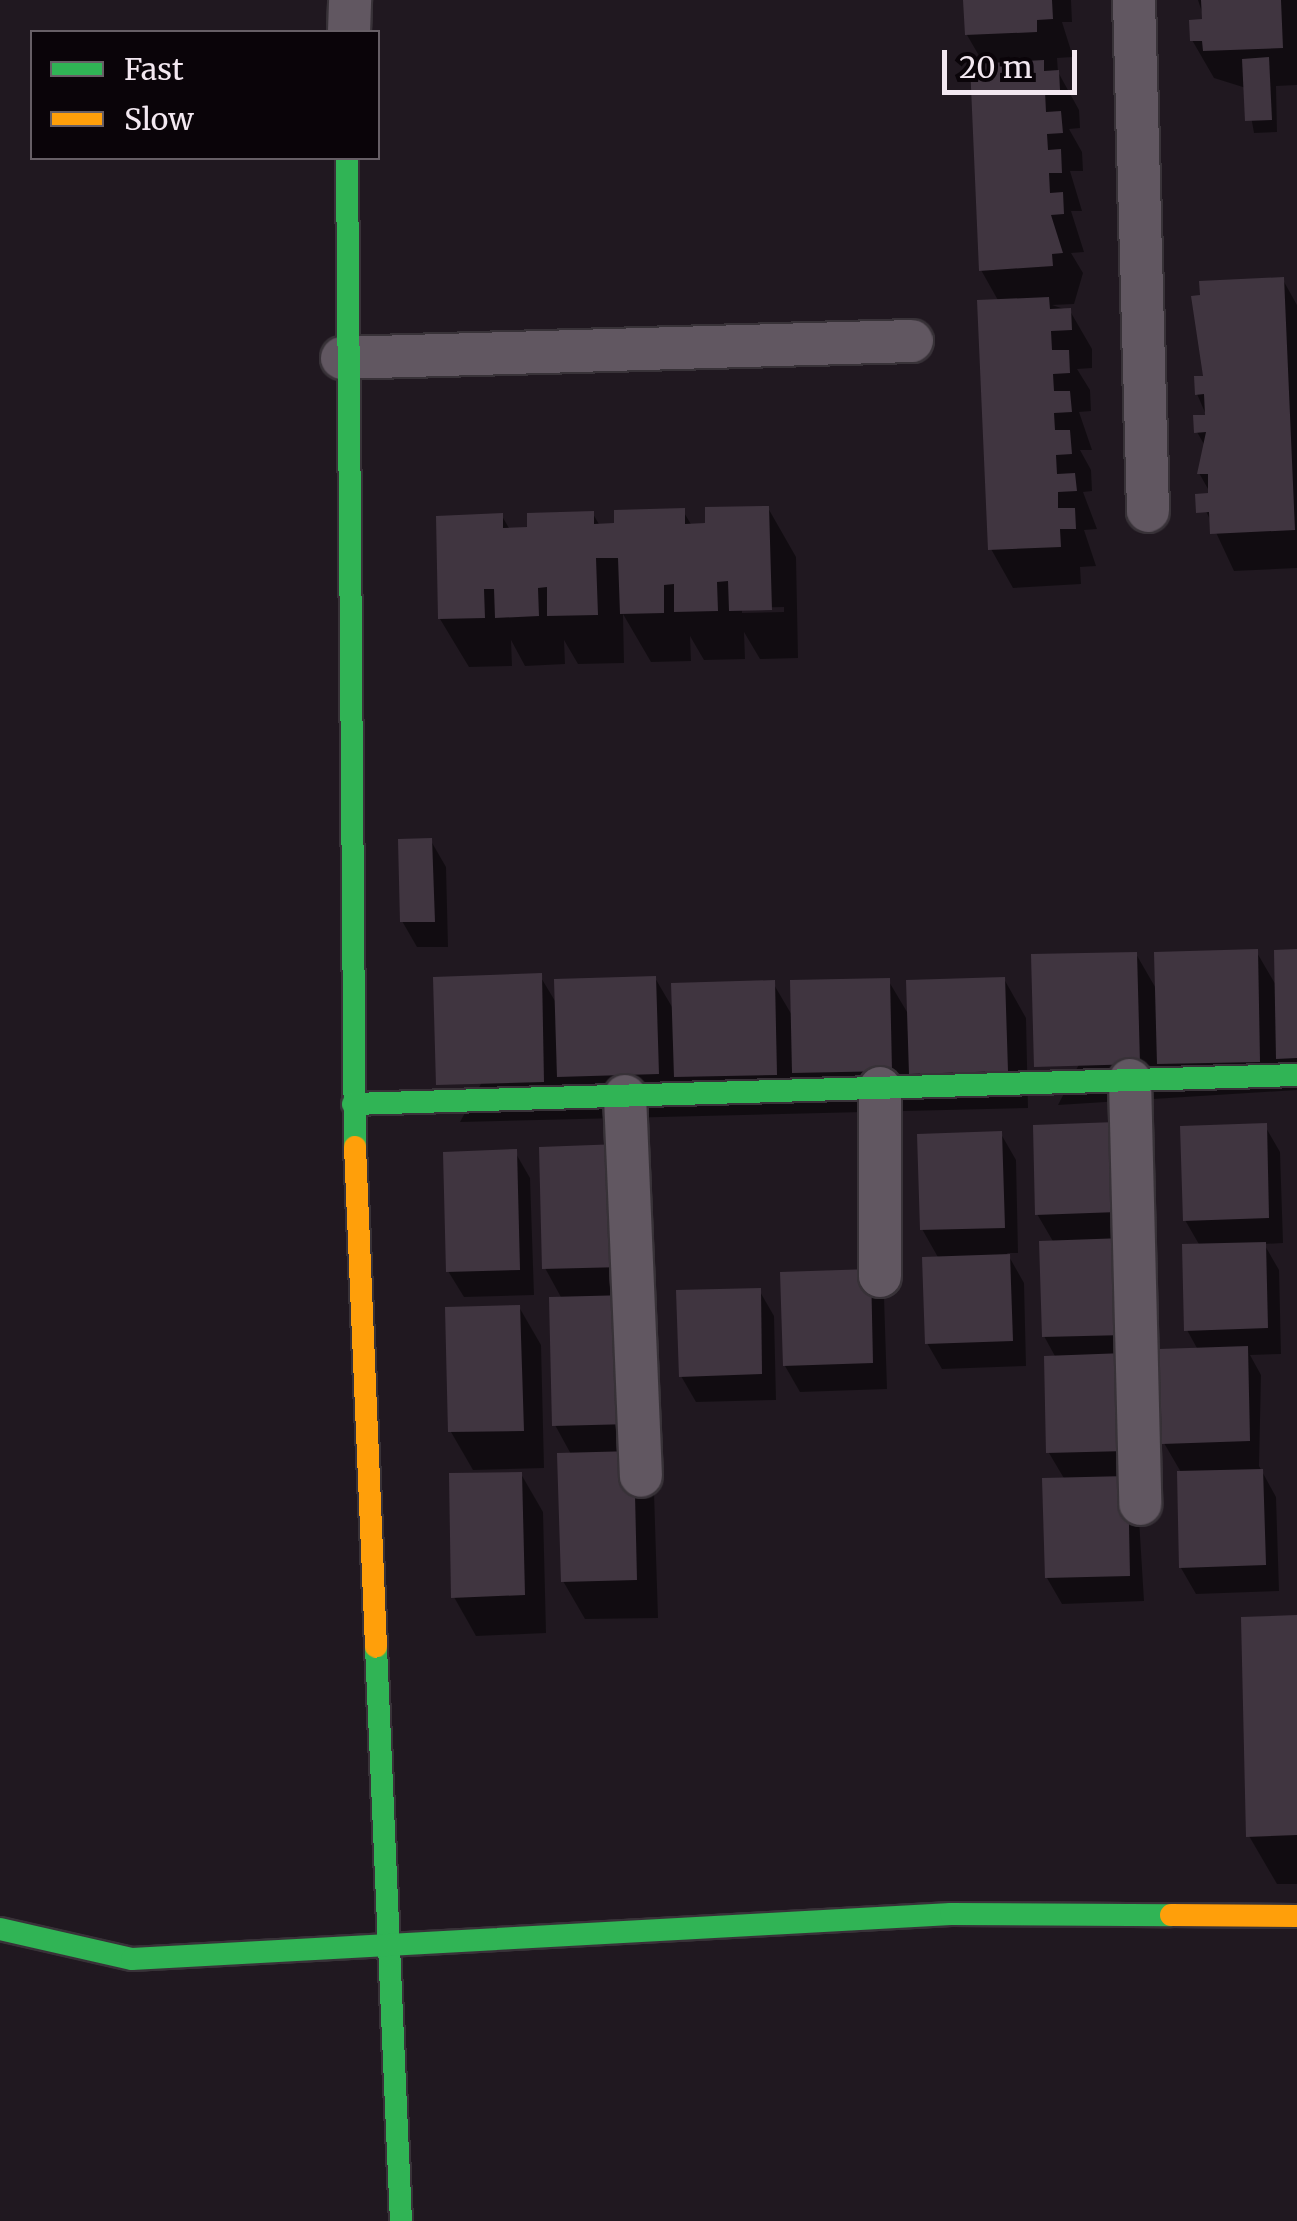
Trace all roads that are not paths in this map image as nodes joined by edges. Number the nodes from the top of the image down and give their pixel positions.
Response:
1 (350, 0) edge
2 (1134, 0) edge
3 (349, 30) edge
4 (347, 160) edge
5 (912, 341) dead end
6 (342, 358) junction
7 (1148, 512) dead end
8 (1297, 1075) edge
9 (1130, 1080) junction
10 (880, 1088) junction
11 (625, 1096) junction
12 (353, 1104) junction
13 (880, 1276) dead end
14 (641, 1476) dead end
15 (1140, 1504) dead end
16 (1297, 1916) edge
17 (0, 1929) edge
18 (390, 1938) junction
19 (400, 2221) edge

1 - 3 street
2 - 7 street
4 - 6 street
5 - 6 street
6 - 12 street
8 - 9 street
9 - 10 street
9 - 15 street
10 - 11 street
10 - 13 street
11 - 12 street
11 - 14 street
12 - 18 street
16 - 18 street
17 - 18 street
18 - 19 street

